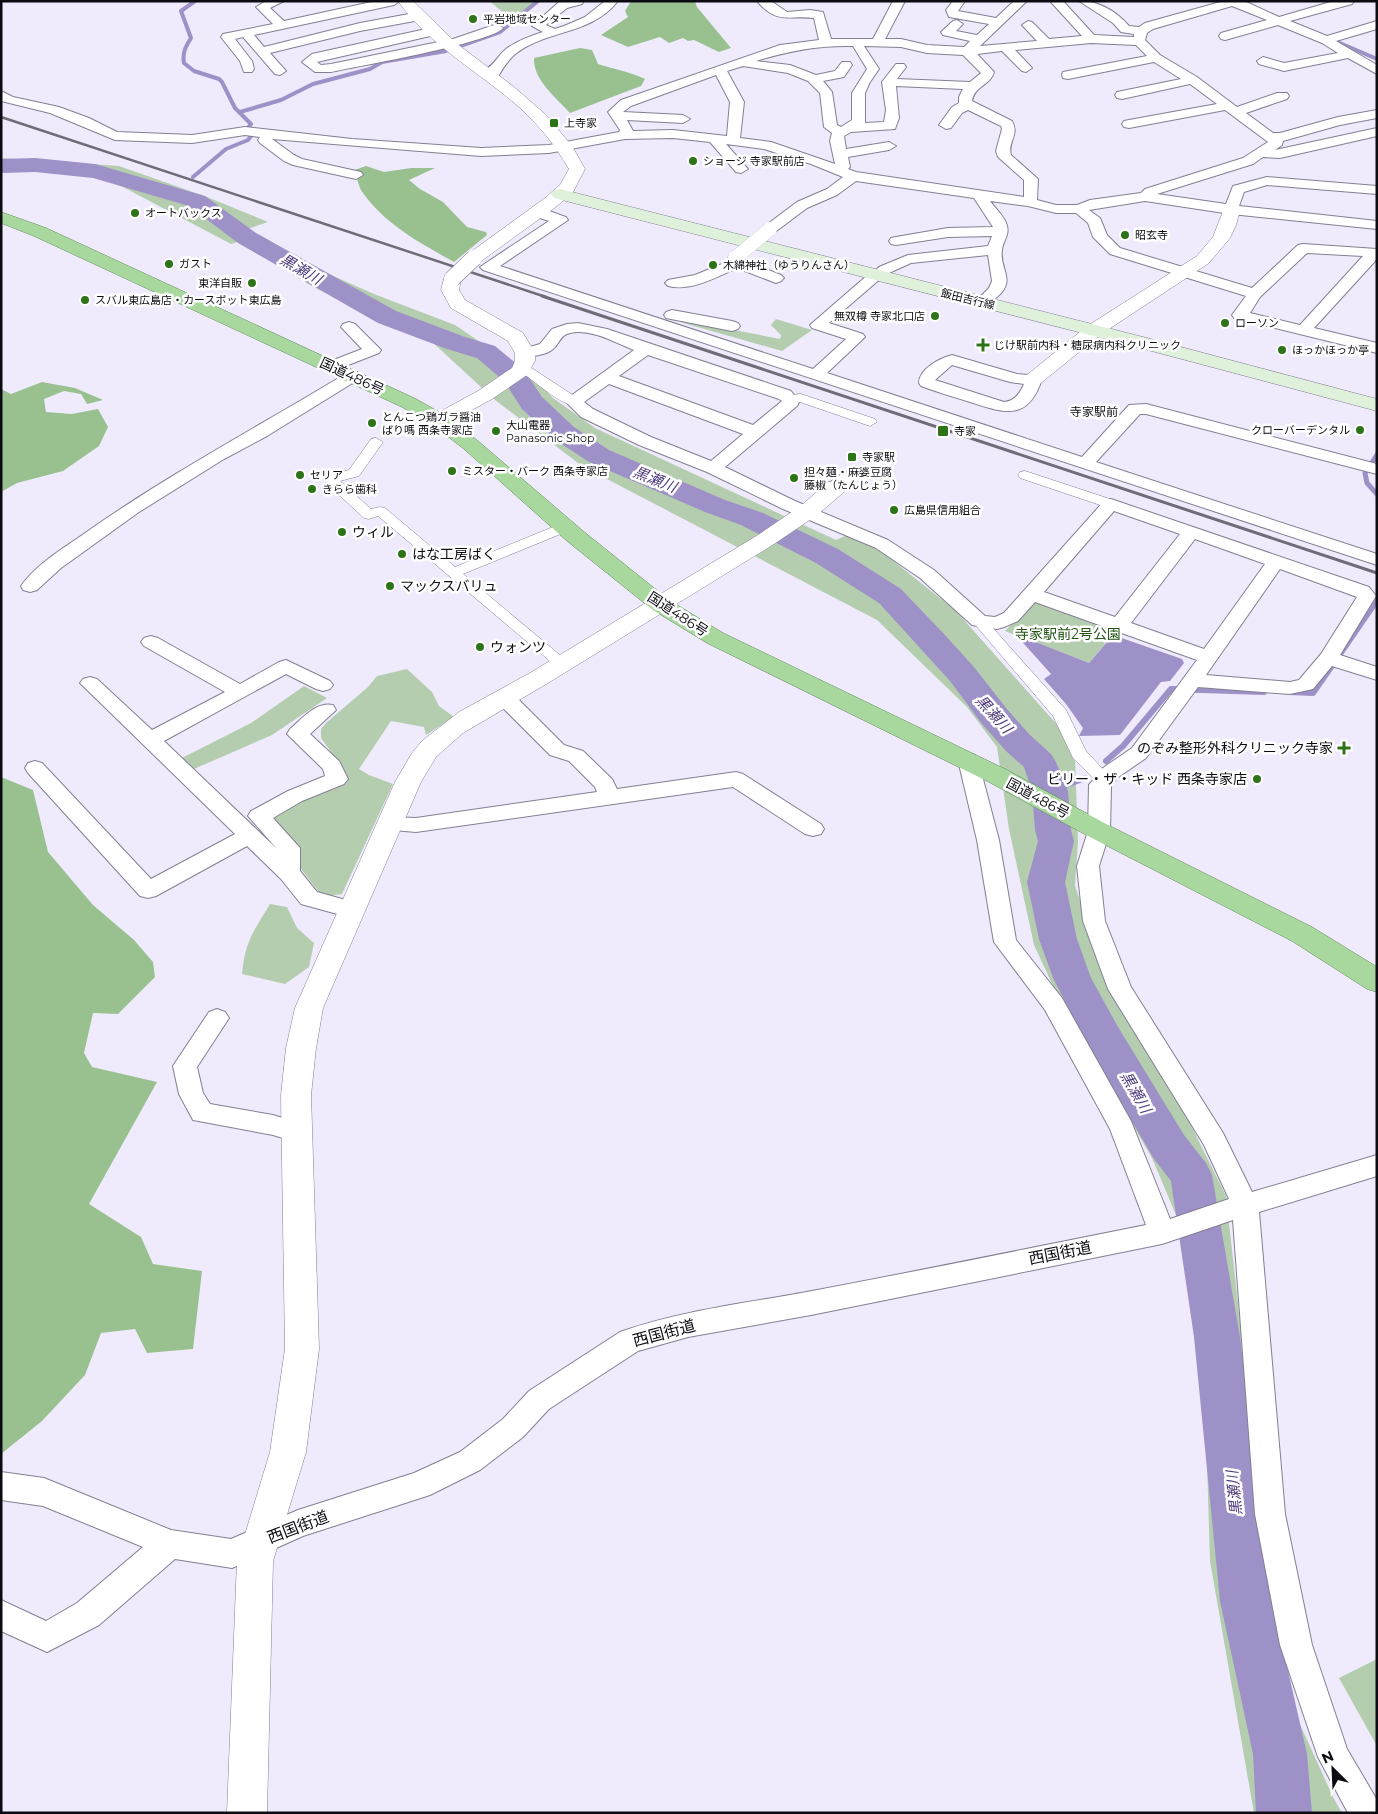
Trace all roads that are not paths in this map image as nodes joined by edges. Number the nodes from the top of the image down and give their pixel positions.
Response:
1 (278, 1) edge
2 (394, 1) edge
3 (405, 1) edge
4 (578, 1) edge
5 (612, 1) edge
6 (763, 1) edge
7 (900, 1) edge
8 (959, 1) edge
9 (1021, 1) edge
10 (1056, 1) edge
11 (1085, 1) edge
12 (1348, 1) edge
13 (1233, 2) edge
14 (420, 16) junction
15 (1282, 20) junction
16 (999, 22) junction
17 (957, 24) dead end
18 (1377, 24) edge
19 (281, 25) junction
20 (1028, 25) dead end
21 (497, 28) dead end
22 (435, 32) junction
23 (246, 33) junction
24 (555, 33) junction
25 (1140, 36) junction
26 (1225, 36) dead end
27 (1091, 38) junction
28 (1329, 39) junction
29 (448, 43) junction
30 (826, 43) junction
31 (877, 43) junction
32 (1046, 43) junction
33 (977, 46) junction
34 (858, 47) dead end
35 (1005, 47) junction
36 (261, 52) junction
37 (1295, 54) dead end
38 (1364, 56) edge
39 (1156, 58) junction
40 (1263, 61) dead end
41 (1308, 63) junction
42 (737, 64) junction
43 (846, 65) dead end
44 (900, 67) dead end
45 (1026, 68) dead end
46 (248, 69) dead end
47 (720, 69) junction
48 (1376, 70) edge
49 (280, 71) dead end
50 (488, 74) junction
51 (1068, 75) dead end
52 (815, 79) junction
53 (1192, 80) junction
54 (888, 82) junction
55 (973, 86) junction
56 (729, 87) junction
57 (685, 92) dead end
58 (1122, 94) dead end
59 (1, 95) edge
60 (1282, 96) dead end
61 (968, 104) junction
62 (1232, 109) junction
63 (1377, 114) edge
64 (618, 116) junction
65 (683, 119) dead end
66 (1130, 124) dead end
67 (946, 125) dead end
68 (846, 130) junction
69 (270, 133) junction
70 (625, 135) junction
71 (1374, 135) edge
72 (1274, 138) junction
73 (714, 139) junction
74 (732, 141) junction
75 (888, 146) dead end
76 (565, 147) junction
77 (1260, 153) junction
78 (840, 154) junction
79 (741, 169) dead end
80 (836, 170) junction
81 (356, 175) dead end
82 (853, 176) junction
83 (1377, 190) edge
84 (563, 191) junction
85 (982, 195) junction
86 (1146, 197) junction
87 (1028, 202) junction
88 (1078, 209) junction
89 (1231, 210) junction
90 (539, 213) junction
91 (1, 217) edge
92 (1377, 225) edge
93 (1001, 232) junction
94 (896, 241) dead end
95 (994, 250) junction
96 (1375, 253) edge
97 (736, 260) junction
98 (880, 273) junction
99 (1184, 274) junction
100 (776, 278) dead end
101 (673, 283) dead end
102 (1255, 294) junction
103 (988, 297) junction
104 (593, 302) junction
105 (732, 326) dead end
106 (349, 327) dead end
107 (1099, 328) junction
108 (1304, 330) junction
109 (1377, 348) edge
110 (646, 349) junction
111 (522, 364) junction
112 (332, 366) junction
113 (993, 372) junction
114 (815, 375) junction
115 (353, 376) junction
116 (606, 377) junction
117 (1034, 379) junction
118 (1377, 392) edge
119 (966, 395) junction
120 (788, 399) junction
121 (574, 402) junction
122 (1377, 405) edge
123 (439, 420) junction
124 (870, 422) dead end
125 (756, 432) junction
126 (376, 442) dead end
127 (1085, 464) junction
128 (713, 468) junction
129 (1376, 468) edge
130 (1025, 476) dead end
131 (842, 482) dead end
132 (1111, 504) junction
133 (804, 514) junction
134 (558, 530) dead end
135 (1190, 533) junction
136 (1377, 560) edge
137 (1276, 561) junction
138 (452, 573) junction
139 (30, 586) dead end
140 (1032, 594) junction
141 (661, 605) junction
142 (979, 621) junction
143 (1118, 625) junction
144 (151, 642) dead end
145 (1207, 657) junction
146 (1328, 658) junction
147 (562, 664) junction
148 (1377, 674) edge
149 (1192, 680) junction
150 (90, 683) dead end
151 (323, 685) dead end
152 (240, 692) junction
153 (505, 698) junction
154 (326, 710) dead end
155 (150, 740) junction
156 (968, 760) junction
157 (35, 768) dead end
158 (1104, 779) junction
159 (609, 798) junction
160 (390, 824) junction
161 (1093, 827) junction
162 (813, 829) dead end
163 (250, 835) junction
164 (289, 872) junction
165 (352, 910) junction
166 (1377, 981) edge
167 (217, 1018) dead end
168 (296, 1132) junction
169 (1377, 1165) edge
170 (1239, 1207) junction
171 (1169, 1231) junction
172 (1, 1486) edge
173 (259, 1542) junction
174 (170, 1544) junction
175 (1, 1615) edge
176 (248, 1813) edge
177 (1366, 1813) edge

1 - 19 street
2 - 19 street
3 - 14 street
4 - 24 street
5 - 24 street
6 - 30 street
7 - 31 street
8 - 16 street
9 - 16 street
10 - 27 street
11 - 25 street
12 - 15 street
13 - 15 street
13 - 25 street
14 - 22 street
14 - 36 street
15 - 26 street
15 - 28 street
16 - 33 street
17 - 33 street
18 - 28 street
19 - 23 street
20 - 32 street
21 - 29 street
22 - 29 street
22 - 29 street
23 - 36 street
23 - 46 street
24 - 50 street
25 - 27 street
25 - 39 street
27 - 32 street
28 - 38 street
29 - 50 street
30 - 31 street
30 - 42 street
31 - 33 street
32 - 35 street
33 - 35 street
33 - 55 street
34 - 68 street
35 - 45 street
36 - 49 street
37 - 41 street
38 - 41 street
38 - 48 street
39 - 51 street
39 - 53 street
40 - 41 street
42 - 47 street
42 - 52 street
43 - 52 street
44 - 54 street
47 - 56 street
47 - 64 street
50 - 76 street
52 - 68 street
53 - 58 street
53 - 62 street
54 - 55 street
54 - 68 street
55 - 61 street
56 - 57 street
56 - 74 street
59 - 69 street
60 - 62 street
61 - 67 street
61 - 87 street
62 - 66 street
62 - 72 street
63 - 72 street
64 - 65 street
64 - 70 street
68 - 78 street
69 - 76 street
69 - 81 street
70 - 73 street
70 - 76 street
71 - 77 street
72 - 77 street
73 - 74 street
73 - 79 street
74 - 80 street
75 - 78 street
76 - 84 street
77 - 86 street
78 - 80 street
80 - 82 street
82 - 85 street
82 - 97 street, bridge
83 - 89 street
84 - 90 street
84 - 98 main road, 飯田吉行線
85 - 87 street
85 - 93 street
86 - 88 street
86 - 89 street
87 - 88 street
88 - 99 street
89 - 92 street
89 - 99 street
90 - 104 street
90 - 111 street, bridge
91 - 112 highway, 国道486号
93 - 94 street
93 - 95 street
95 - 98 street
95 - 103 street
96 - 102 street
96 - 108 street
97 - 100 street
97 - 101 street
98 - 103 main road, 飯田吉行線
98 - 107 main road, 飯田吉行線
98 - 114 street
99 - 102 street
99 - 107 street
102 - 108 street
103 - 107 main road, 飯田吉行線
104 - 105 street
104 - 114 street
106 - 112 street
107 - 117 street
107 - 118 main road, 飯田吉行線
107 - 122 main road, 飯田吉行線
108 - 109 street
110 - 111 street
110 - 116 street
110 - 120 street
111 - 121 street
111 - 123 street
112 - 115 highway, 国道486号
113 - 117 street
113 - 119 street
113 - 119 street
114 - 127 street
115 - 123 highway, 国道486号
115 - 139 street
116 - 121 street
116 - 125 street
117 - 119 street
120 - 124 street
120 - 125 street
121 - 128 street
123 - 141 highway, 国道486号
125 - 128 street
126 - 138 street
127 - 129 street
127 - 136 street
128 - 133 street
130 - 132 street
131 - 133 street
132 - 135 street
132 - 140 street
133 - 141 street
133 - 142 street
134 - 138 street
135 - 137 street
135 - 143 street
137 - 145 street
137 - 146 street
138 - 147 street
140 - 142 street
140 - 143 street
141 - 147 street
141 - 156 highway, 国道486号
142 - 158 street
143 - 145 street
144 - 152 street
145 - 149 street
146 - 148 street
146 - 149 street
147 - 153 street
149 - 158 street
150 - 155 street
151 - 152 street
152 - 155 street
153 - 159 street
153 - 160 street
154 - 164 street
155 - 163 street
156 - 161 highway, 国道486号
156 - 171 street
157 - 163 street
158 - 161 street
159 - 160 street
159 - 162 street
160 - 165 street
161 - 166 highway, 国道486号
161 - 170 street
163 - 164 street
164 - 165 street
165 - 168 street
167 - 168 street
168 - 173 street
169 - 170 street, 西国街道
170 - 171 street, 西国街道
170 - 177 street
171 - 173 street, 西国街道
172 - 174 street, 西国街道
173 - 174 street, 西国街道
173 - 176 street
174 - 175 street

